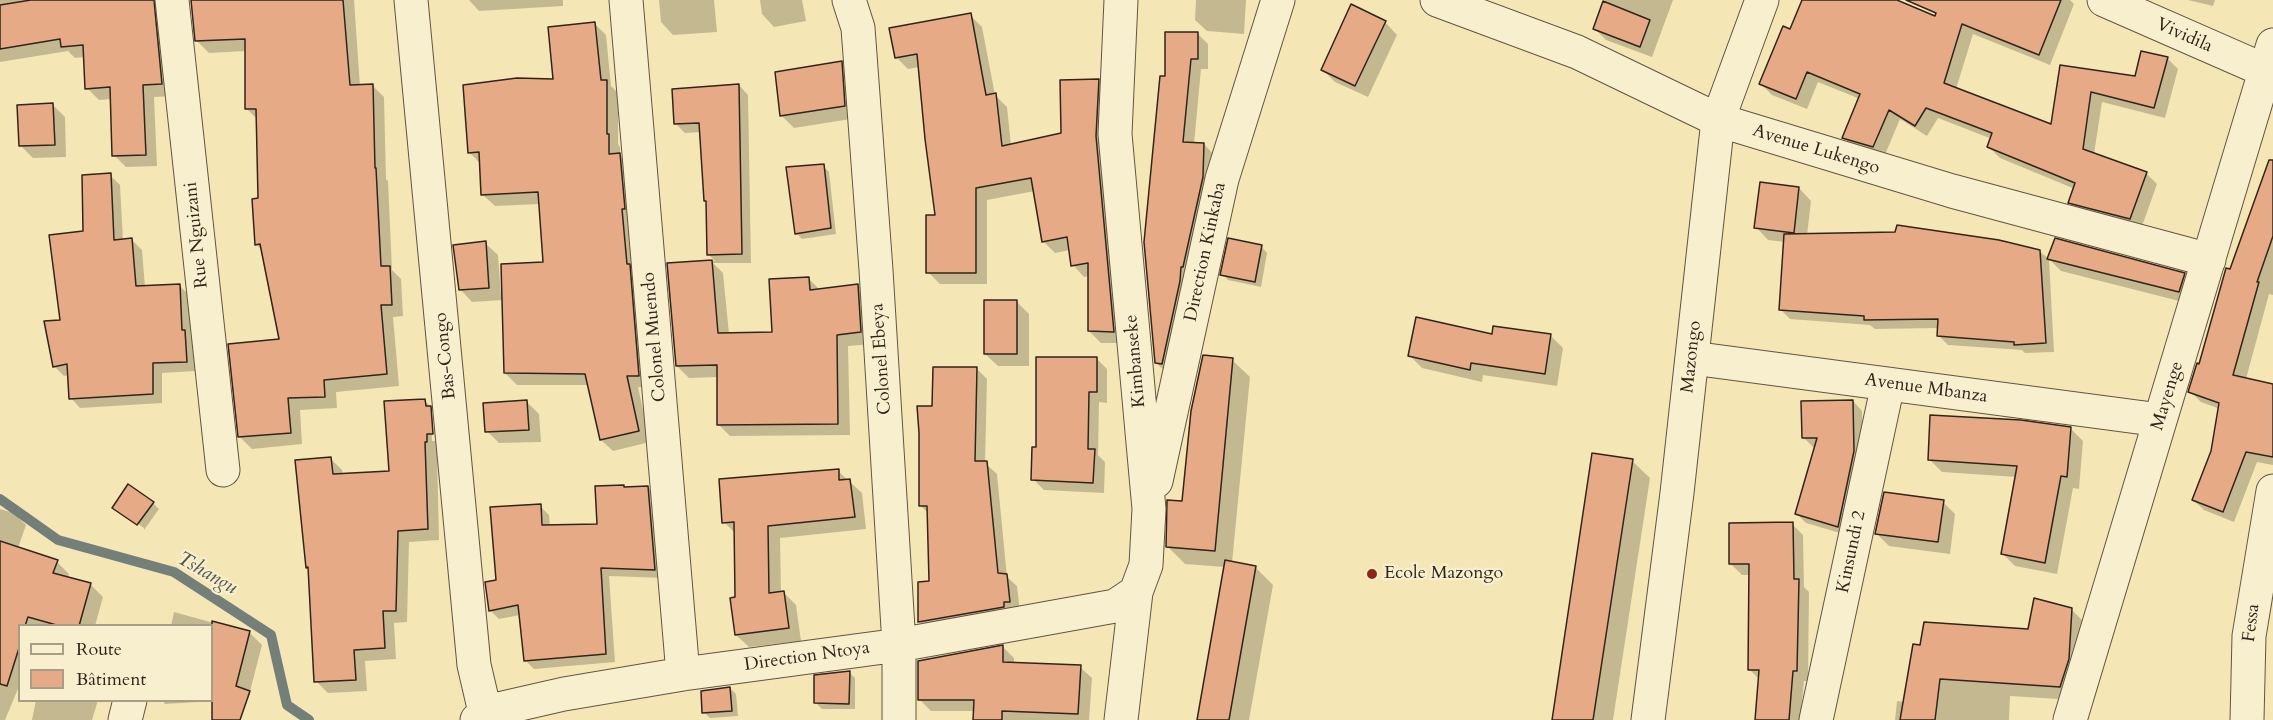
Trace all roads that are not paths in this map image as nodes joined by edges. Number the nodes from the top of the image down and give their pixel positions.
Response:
1 (172, 0) edge
2 (411, 0) edge
3 (626, 0) edge
4 (849, 0) edge
5 (1121, 0) edge
6 (1278, 0) edge
7 (1437, 0) edge
8 (1762, 0) edge
9 (2104, 0) edge
10 (2270, 64) edge
11 (1718, 120) junction
12 (2208, 260) junction
13 (1692, 358) junction
14 (1888, 384) junction
15 (2160, 420) junction
16 (223, 470) dead end
17 (2273, 490) edge
18 (1149, 509) junction
19 (1136, 592) junction
20 (899, 645) junction
21 (684, 674) junction
22 (130, 702) edge
23 (481, 716) edge
24 (125, 720) edge
25 (899, 720) edge
26 (1121, 720) edge
27 (1648, 720) edge
28 (1816, 720) edge
29 (2070, 720) edge
30 (2247, 720) edge

1 - 16 street, Rue Nguizani
2 - 23 street, Bas-Congo
3 - 21 street, Colonel Muendo
4 - 20 street, Colonel Ebeya
5 - 18 street, Kimbanseke
6 - 18 street, Direction Kinkaba
7 - 11 street, Avenue Lukengo
8 - 11 street, Mazongo
9 - 10 street, Vividila
10 - 12 street, Mayenge
11 - 12 street, Avenue Lukengo
11 - 13 street, Mazongo
12 - 15 street, Mayenge
13 - 14 street, Avenue Mbanza
13 - 27 street, Mazongo
14 - 15 street, Avenue Mbanza
14 - 28 street, Kinsundi 2
15 - 29 street, Mayenge
17 - 30 street, Fessa
18 - 19 street, Kimbanseke
19 - 20 street, Direction Ntoya
19 - 26 street, Kimbanseke
20 - 21 street, Direction Ntoya
20 - 25 street, Colonel Ebeya
21 - 23 street, Direction Ntoya
22 - 24 street

